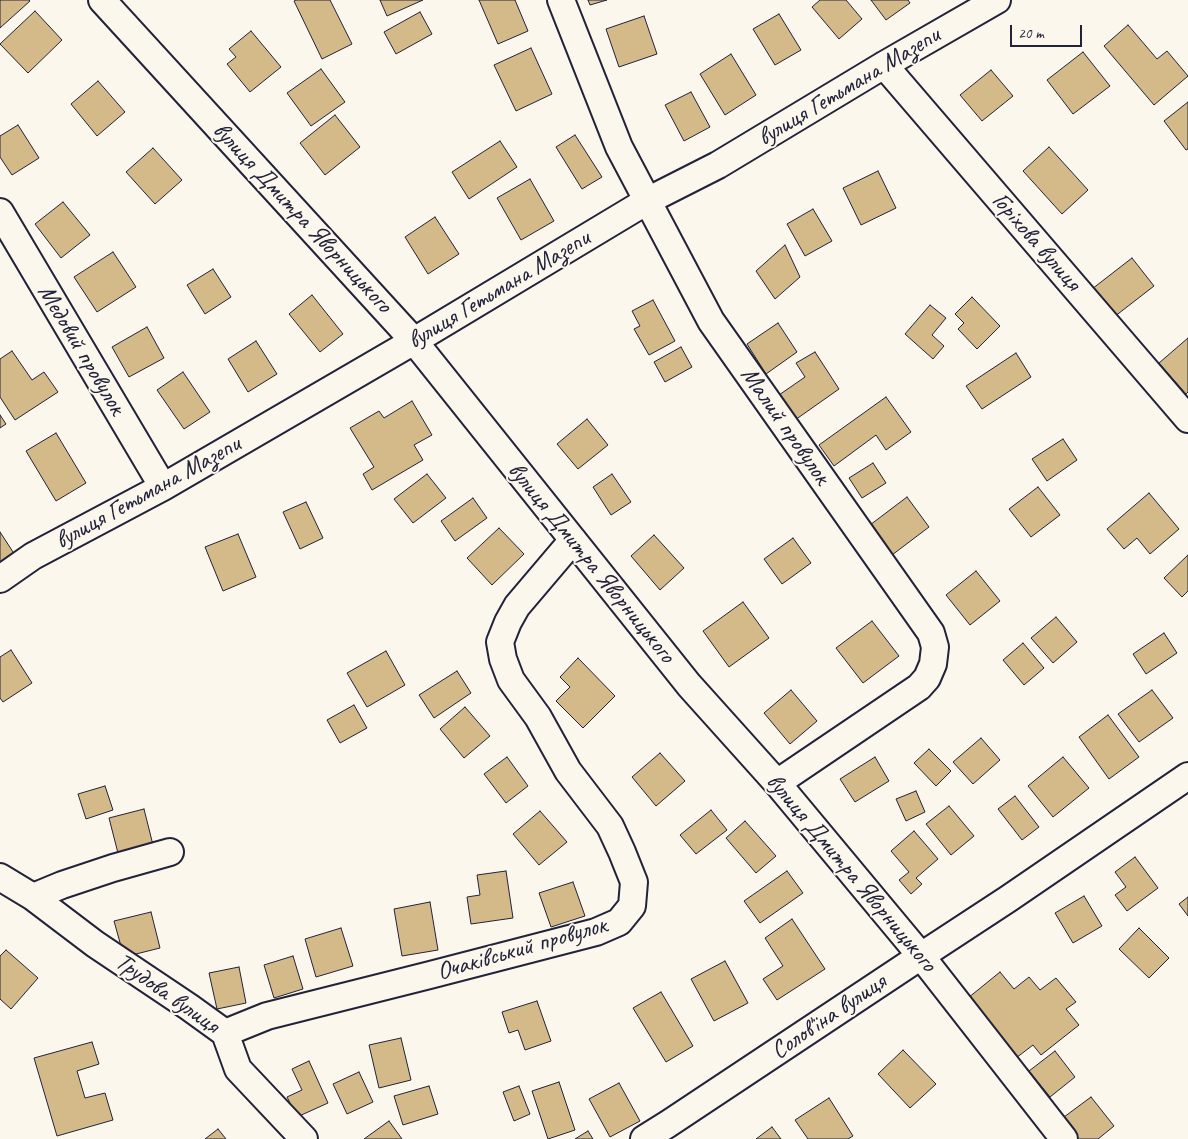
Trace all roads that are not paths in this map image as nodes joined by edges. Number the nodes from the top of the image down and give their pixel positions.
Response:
1 (102, 0) edge
2 (561, 0) edge
3 (997, 0) edge
4 (884, 65) junction
5 (647, 201) junction
6 (0, 212) edge
7 (414, 341) junction
8 (1188, 419) edge
9 (163, 487) junction
10 (573, 540) junction
11 (0, 579) edge
12 (1188, 776) edge
13 (777, 783) junction
14 (170, 852) dead end
15 (0, 877) edge
16 (33, 897) junction
17 (920, 956) junction
18 (225, 1033) junction
19 (304, 1139) edge
20 (644, 1139) edge
21 (1064, 1139) edge

1 - 7 street, вулиця Дмитра Яворницького
2 - 5 street, Малий провулок
3 - 4 street, вулиця Гетьмана Мазепи
4 - 5 street, вулиця Гетьмана Мазепи
4 - 8 street, Горіхова вулиця
5 - 7 street, вулиця Гетьмана Мазепи
5 - 13 street, Малий провулок
6 - 9 street, Медовий провулок
7 - 9 street, вулиця Гетьмана Мазепи
7 - 10 street, вулиця Дмитра Яворницького
9 - 11 street, вулиця Гетьмана Мазепи
10 - 13 street, вулиця Дмитра Яворницького
10 - 18 street, Очаківський провулок
12 - 17 street, Солов'їна вулиця
13 - 17 street, вулиця Дмитра Яворницького
14 - 16 street
15 - 16 street, Трудова вулиця
16 - 18 street, Трудова вулиця
17 - 20 street, Солов'їна вулиця
17 - 21 street, вулиця Дмитра Яворницького
18 - 19 street, Трудова вулиця

